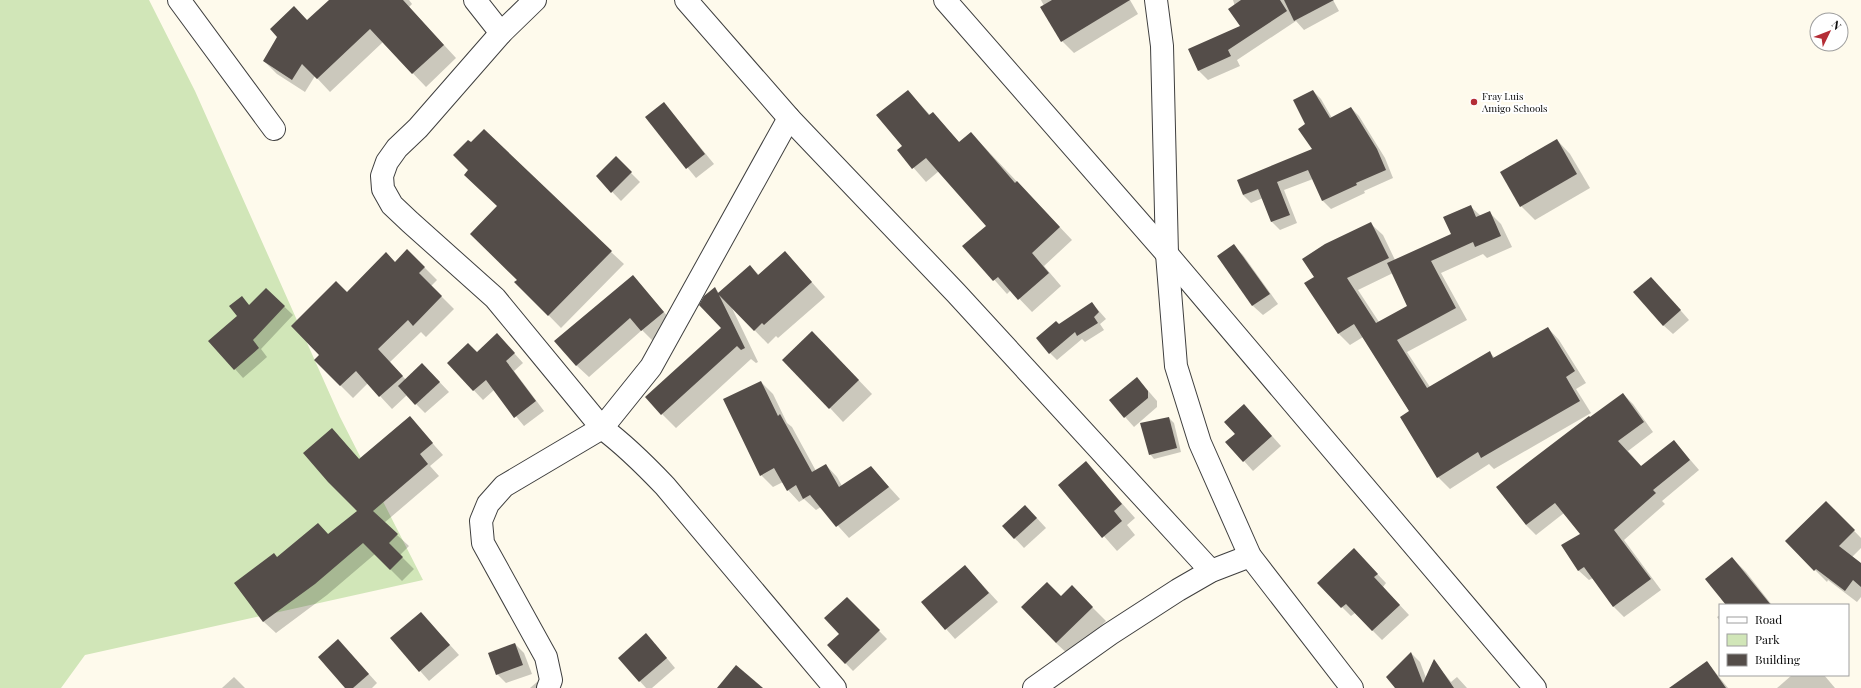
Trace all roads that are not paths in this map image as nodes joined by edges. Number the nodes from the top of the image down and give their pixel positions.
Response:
1 (180, 0) edge
2 (475, 0) edge
3 (535, 0) edge
4 (686, 0) edge
5 (945, 0) edge
6 (1156, 0) edge
7 (501, 33) junction
8 (789, 118) junction
9 (274, 128) dead end
10 (1167, 254) junction
11 (602, 428) junction
12 (1250, 556) junction
13 (1211, 571) junction
14 (548, 688) edge
15 (835, 688) edge
16 (1034, 688) edge
17 (1352, 688) edge
18 (1535, 688) edge

1 - 9 street
2 - 7 street
3 - 7 street
4 - 8 street
5 - 10 street
6 - 10 street
7 - 11 street
8 - 11 street
8 - 13 street
10 - 12 street
10 - 18 street
11 - 14 street
11 - 15 street
12 - 13 street
12 - 17 street
13 - 16 street

